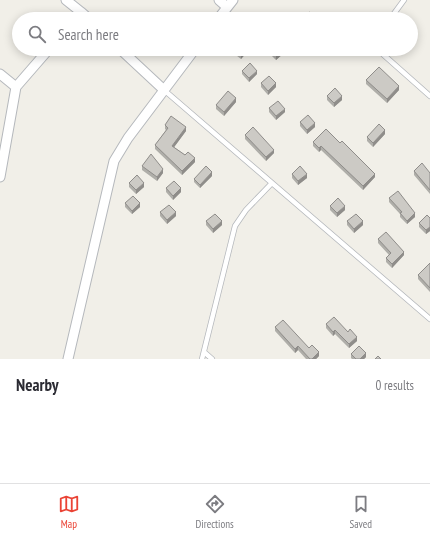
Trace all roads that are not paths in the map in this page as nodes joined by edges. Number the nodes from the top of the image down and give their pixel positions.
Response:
1 (66, 0) edge
2 (219, 0) edge
3 (404, 0) edge
4 (230, 4) edge
5 (76, 12) edge
6 (224, 12) edge
7 (395, 12) edge
8 (43, 56) edge
9 (128, 56) edge
10 (190, 56) edge
11 (385, 56) edge
12 (0, 74) edge
13 (16, 87) junction
14 (164, 90) junction
15 (430, 96) edge
16 (0, 177) edge
17 (272, 183) junction
18 (430, 320) edge
19 (204, 352) junction
20 (68, 359) edge
21 (202, 359) edge
22 (212, 359) edge

1 - 5 street
2 - 4 street
3 - 7 lane
4 - 6 street
8 - 13 street
9 - 14 street
10 - 14 street
11 - 15 lane
12 - 13 street
13 - 16 street
14 - 17 lane
14 - 20 street
17 - 18 lane
17 - 19 lane
19 - 21 lane
19 - 22 lane

